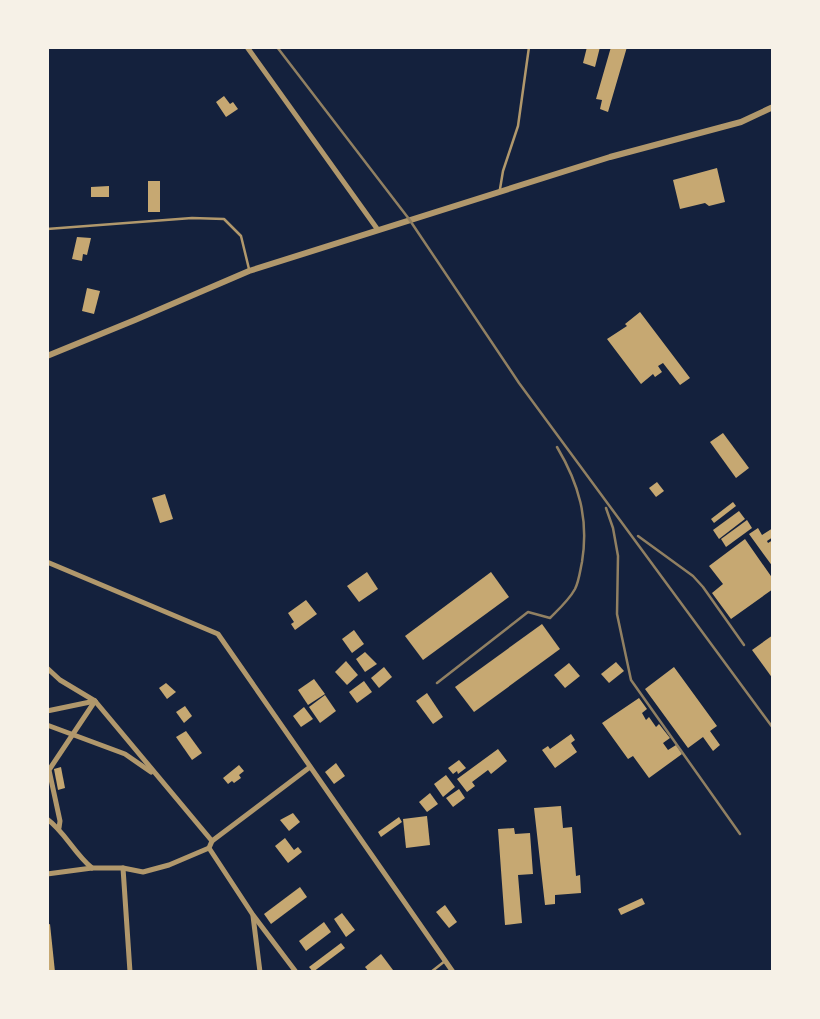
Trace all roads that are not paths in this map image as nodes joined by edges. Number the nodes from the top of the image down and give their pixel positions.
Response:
1 (247, 47) edge
2 (529, 47) edge
3 (773, 107) edge
4 (500, 192) junction
5 (47, 229) edge
6 (378, 230) junction
7 (249, 271) junction
8 (47, 356) edge
9 (47, 562) edge
10 (47, 668) edge
11 (95, 701) junction
12 (47, 711) edge
13 (47, 725) edge
14 (75, 734) junction
15 (310, 766) junction
16 (167, 786) junction
17 (47, 819) edge
18 (59, 828) junction
19 (212, 841) junction
20 (209, 848) junction
21 (92, 868) junction
22 (123, 868) junction
23 (47, 874) edge
24 (253, 915) junction
25 (446, 961) junction
26 (130, 972) edge
27 (260, 972) edge
28 (296, 972) edge
29 (431, 972) edge
30 (453, 972) edge

1 - 6 street
2 - 4 lane
3 - 4 street
4 - 6 street
5 - 7 lane
6 - 7 street
7 - 8 street
9 - 15 street
10 - 11 street
11 - 12 street
11 - 14 street
11 - 16 street
13 - 14 street
14 - 16 street
14 - 18 street
15 - 19 street
15 - 25 street
16 - 19 street
17 - 18 street
18 - 21 street
19 - 20 street
20 - 22 street
20 - 24 street
21 - 22 street
21 - 23 street
22 - 26 street
24 - 27 street
24 - 28 street
25 - 29 lane
25 - 30 street

